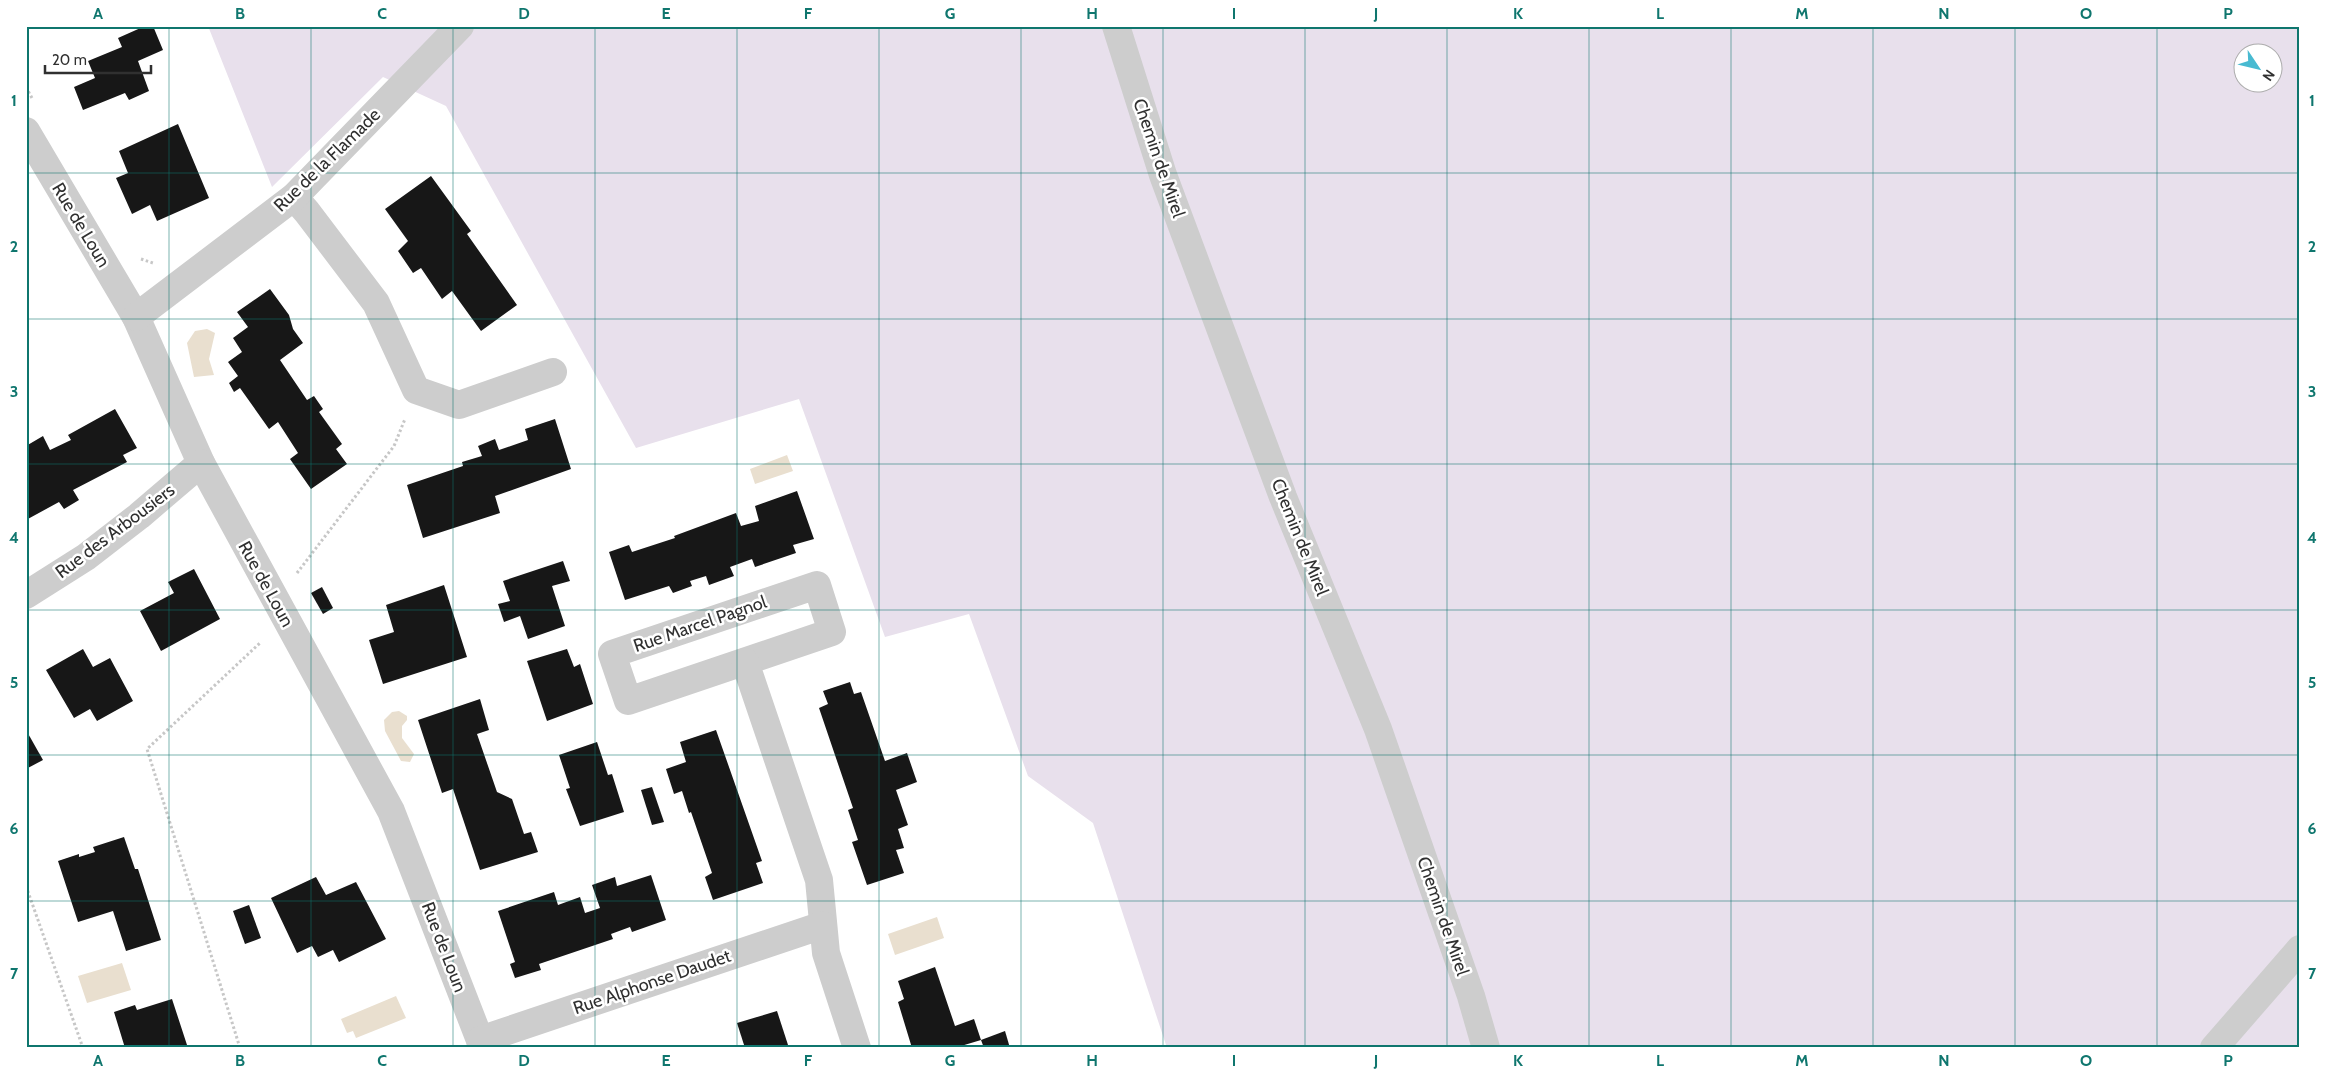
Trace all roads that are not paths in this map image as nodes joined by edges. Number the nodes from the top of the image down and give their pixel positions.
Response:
1 (460, 26) edge
2 (1116, 26) edge
3 (26, 131) edge
4 (294, 197) junction
5 (136, 317) junction
6 (553, 372) dead end
7 (201, 463) junction
8 (26, 595) edge
9 (745, 662) junction
10 (823, 925) junction
11 (2300, 950) edge
12 (482, 1044) edge
13 (857, 1048) edge
14 (1486, 1048) edge
15 (2214, 1048) edge

1 - 4 street, Rue de la Flamade
2 - 14 street, Chemin de Mirel
3 - 5 street, Rue de Loun
4 - 5 street, Rue de la Flamade
4 - 6 street
5 - 7 street, Rue de Loun
7 - 8 street, Rue des Arbousiers
7 - 12 street, Rue de Loun
9 - 9 street, Rue Marcel Pagnol
9 - 10 street
10 - 12 street, Rue Alphonse Daudet
10 - 13 street
11 - 15 street

